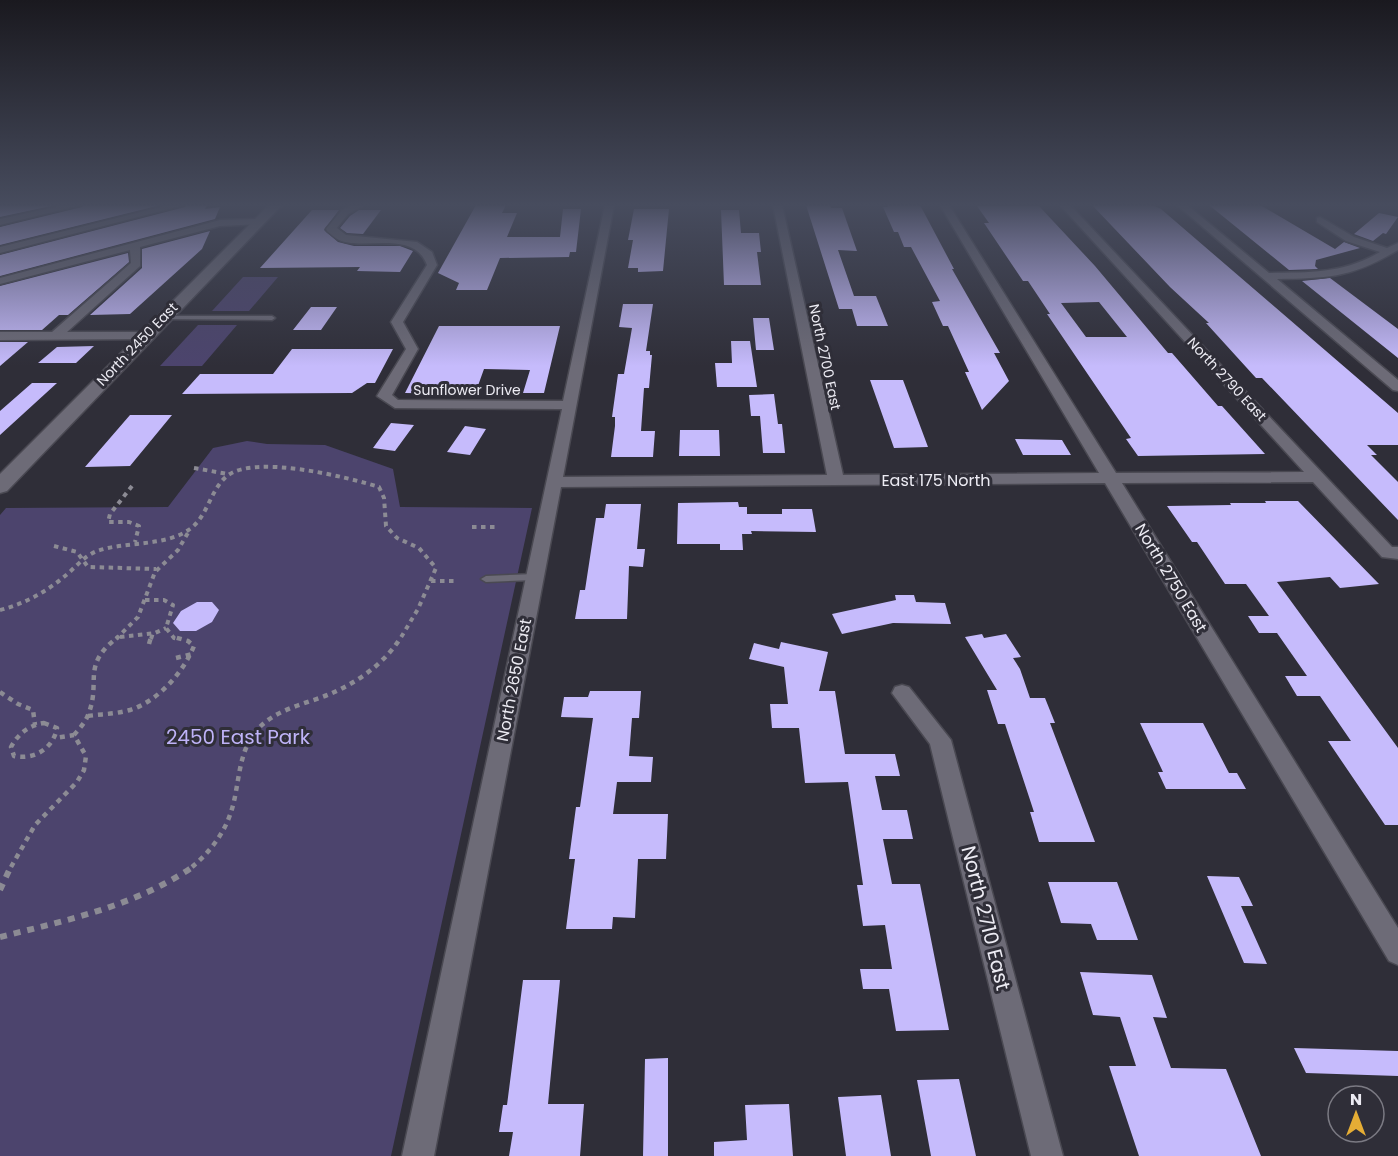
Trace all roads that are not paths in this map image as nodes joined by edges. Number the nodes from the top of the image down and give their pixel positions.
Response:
1 (83, 259) edge
2 (136, 259) edge
3 (221, 259) edge
4 (430, 259) edge
5 (599, 259) edge
6 (789, 259) edge
7 (977, 259) edge
8 (1115, 259) edge
9 (1246, 259) edge
10 (1375, 259) edge
11 (1266, 276) junction
12 (0, 281) edge
13 (163, 318) junction
14 (272, 318) dead end
15 (0, 336) edge
16 (55, 336) junction
17 (145, 336) junction
18 (1398, 387) edge
19 (569, 405) junction
20 (1318, 477) junction
21 (1110, 478) junction
22 (836, 480) junction
23 (554, 482) junction
24 (0, 486) edge
25 (1393, 553) edge
26 (535, 577) junction
27 (486, 579) dead end
28 (902, 693) dead end
29 (1398, 952) edge
30 (418, 1156) edge
31 (1047, 1156) edge

1 - 12 street
2 - 16 street
3 - 13 street, North 2450 East
4 - 19 street, Sunflower Drive
5 - 19 street, North 2650 East
6 - 22 street, North 2700 East
7 - 21 street, North 2750 East
8 - 20 street, North 2790 East
9 - 11 street
10 - 11 street
11 - 18 street
13 - 14 lane
13 - 17 street, North 2450 East
15 - 16 street
16 - 17 street
17 - 24 street, North 2450 East
19 - 23 street, North 2650 East
20 - 21 street, East 175 North
20 - 25 street, North 2790 East
21 - 22 street, East 175 North
21 - 29 street, North 2750 East
22 - 23 street, East 175 North
23 - 26 street, North 2650 East
26 - 27 lane
26 - 30 street, North 2650 East
28 - 31 street, North 2710 East

